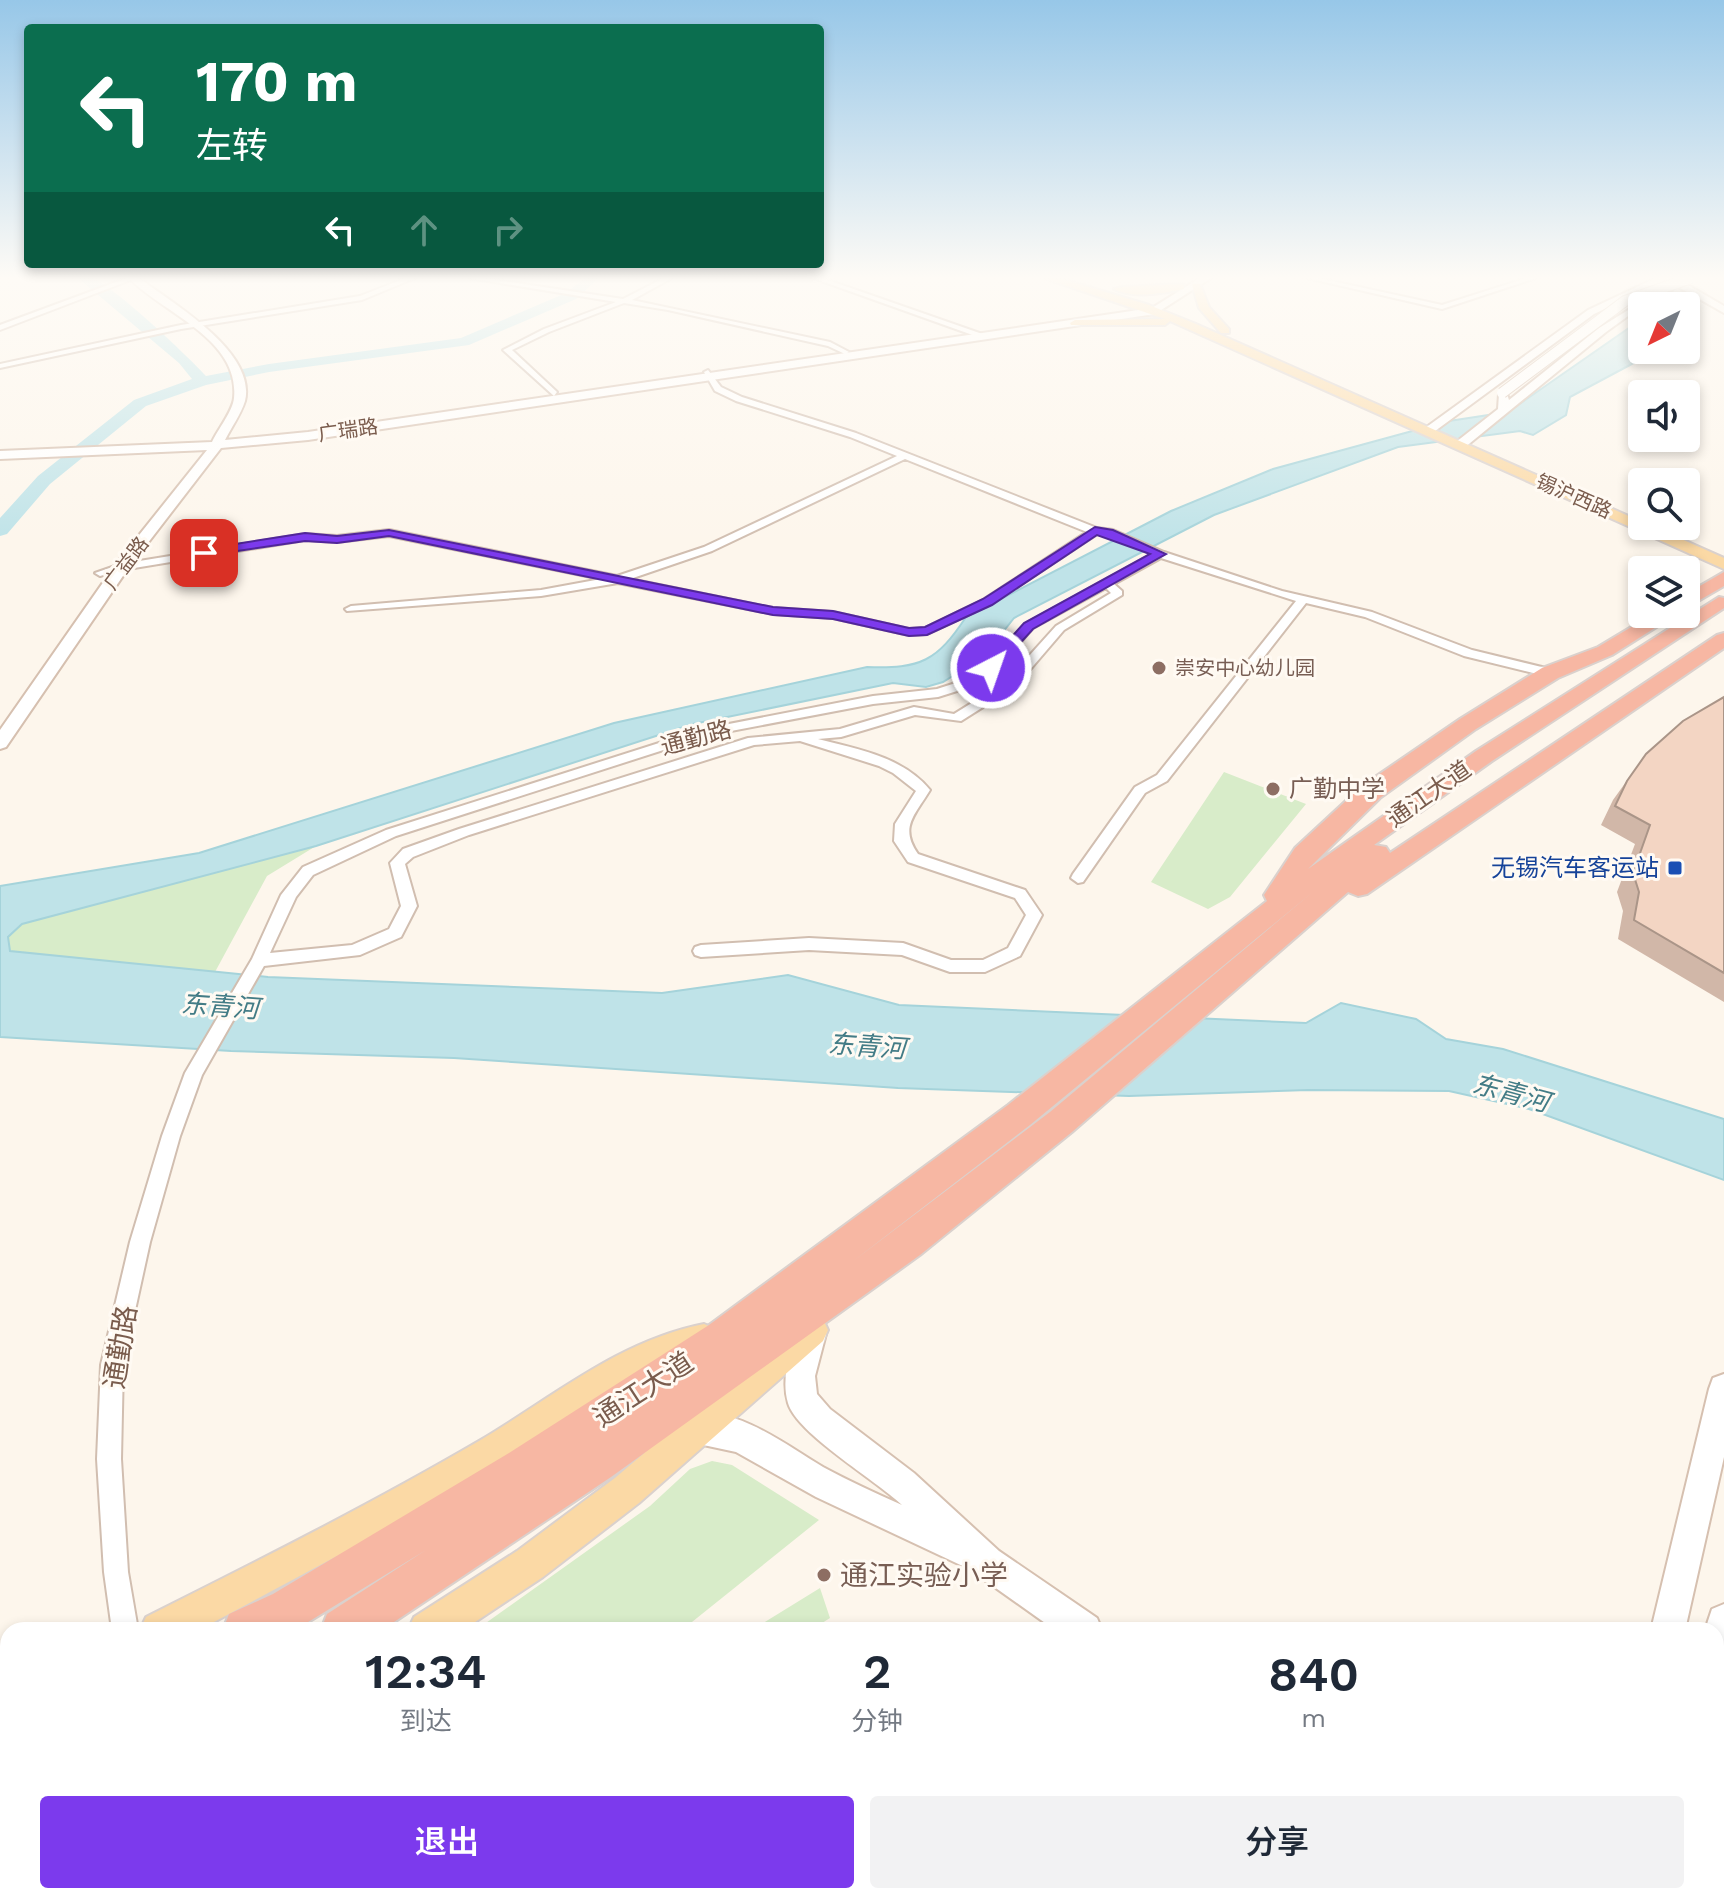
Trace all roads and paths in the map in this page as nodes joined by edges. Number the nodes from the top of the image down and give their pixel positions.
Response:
1 (224, 367) edge
2 (229, 367) edge
3 (525, 367) edge
4 (753, 367) edge
5 (758, 367) edge
6 (1286, 367) edge
7 (1300, 367) edge
8 (1518, 367) edge
9 (1537, 367) edge
10 (1560, 367) edge
11 (709, 374) junction
12 (231, 375) junction
13 (1502, 393) junction
14 (554, 394) junction
15 (1471, 402) junction
16 (1504, 410) junction
17 (1407, 418) junction
18 (1431, 428) junction
19 (209, 443) junction
20 (1468, 444) junction
21 (0, 448) edge
22 (46, 450) junction
23 (0, 455) edge
24 (903, 456) junction
25 (1628, 509) edge
26 (1095, 531) junction
27 (1698, 540) edge
28 (1724, 551) edge
29 (1160, 554) junction
30 (1724, 564) edge
31 (121, 567) junction
32 (100, 573) junction
33 (1724, 578) edge
34 (616, 580) junction
35 (1107, 584) junction
36 (1700, 593) edge
37 (1303, 600) junction
38 (351, 609) dead end
39 (1722, 611) edge
40 (1644, 628) edge
41 (1724, 639) edge
42 (1550, 673) junction
43 (0, 718) edge
44 (797, 738) junction
45 (0, 743) edge
46 (673, 743) junction
47 (658, 748) junction
48 (686, 762) junction
49 (671, 766) junction
50 (1078, 878) dead end
51 (1306, 912) junction
52 (1264, 915) junction
53 (701, 951) dead end
54 (259, 960) junction
55 (821, 1314) junction
56 (722, 1338) junction
57 (1724, 1389) edge
58 (700, 1428) junction
59 (620, 1447) junction
60 (987, 1563) junction
61 (124, 1622) edge
62 (175, 1622) edge
63 (263, 1622) edge
64 (355, 1622) edge
65 (441, 1622) edge
66 (1073, 1622) edge
67 (1670, 1622) edge

1 - 12 main road
2 - 12 main road
3 - 14 street
4 - 11 main road, 广瑞路
5 - 11 main road, 广瑞路
6 - 17 main road
7 - 17 main road
8 - 15 main road
9 - 13 main road, bridge
10 - 16 main road
11 - 14 main road, 广瑞路
11 - 19 main road, 广瑞路
11 - 24 street
12 - 19 main road, 广益路
13 - 15 main road
13 - 16 main road
14 - 19 main road, 广瑞路
15 - 18 main road
16 - 20 main road
17 - 18 main road
18 - 20 main road
19 - 22 main road, 广瑞路
19 - 31 main road, 广益路
19 - 32 main road, 广益路
20 - 25 main road, 锡沪西路
20 - 30 main road, 锡沪西路
21 - 22 main road, 广瑞路
22 - 23 main road, 广瑞路
24 - 26 street
24 - 34 street
26 - 29 street
26 - 34 street
27 - 28 main road
29 - 35 street, 通勤路
29 - 37 street
31 - 32 street
31 - 34 street
31 - 45 main road, 广益路
32 - 43 main road, 广益路
33 - 36 highway
34 - 38 street
35 - 44 street
35 - 46 street, 通勤路
37 - 42 street
37 - 50 street
39 - 51 highway, 通江大道
39 - 52 highway, 通江大道
40 - 42 highway
41 - 51 highway
42 - 52 highway
44 - 48 street
44 - 53 street
46 - 47 street, 通勤路
46 - 48 street
47 - 49 street
47 - 54 street, 通勤路
48 - 49 street
49 - 54 street
51 - 55 highway, 通江大道
52 - 56 highway, 通江大道
54 - 61 street, 通勤路
55 - 58 main road
55 - 59 highway, 通江大道
55 - 60 main road
56 - 62 main road
56 - 63 highway, 通江大道
57 - 67 main road
58 - 59 main road
58 - 60 main road
58 - 65 main road
59 - 64 highway, 通江大道
60 - 66 main road

